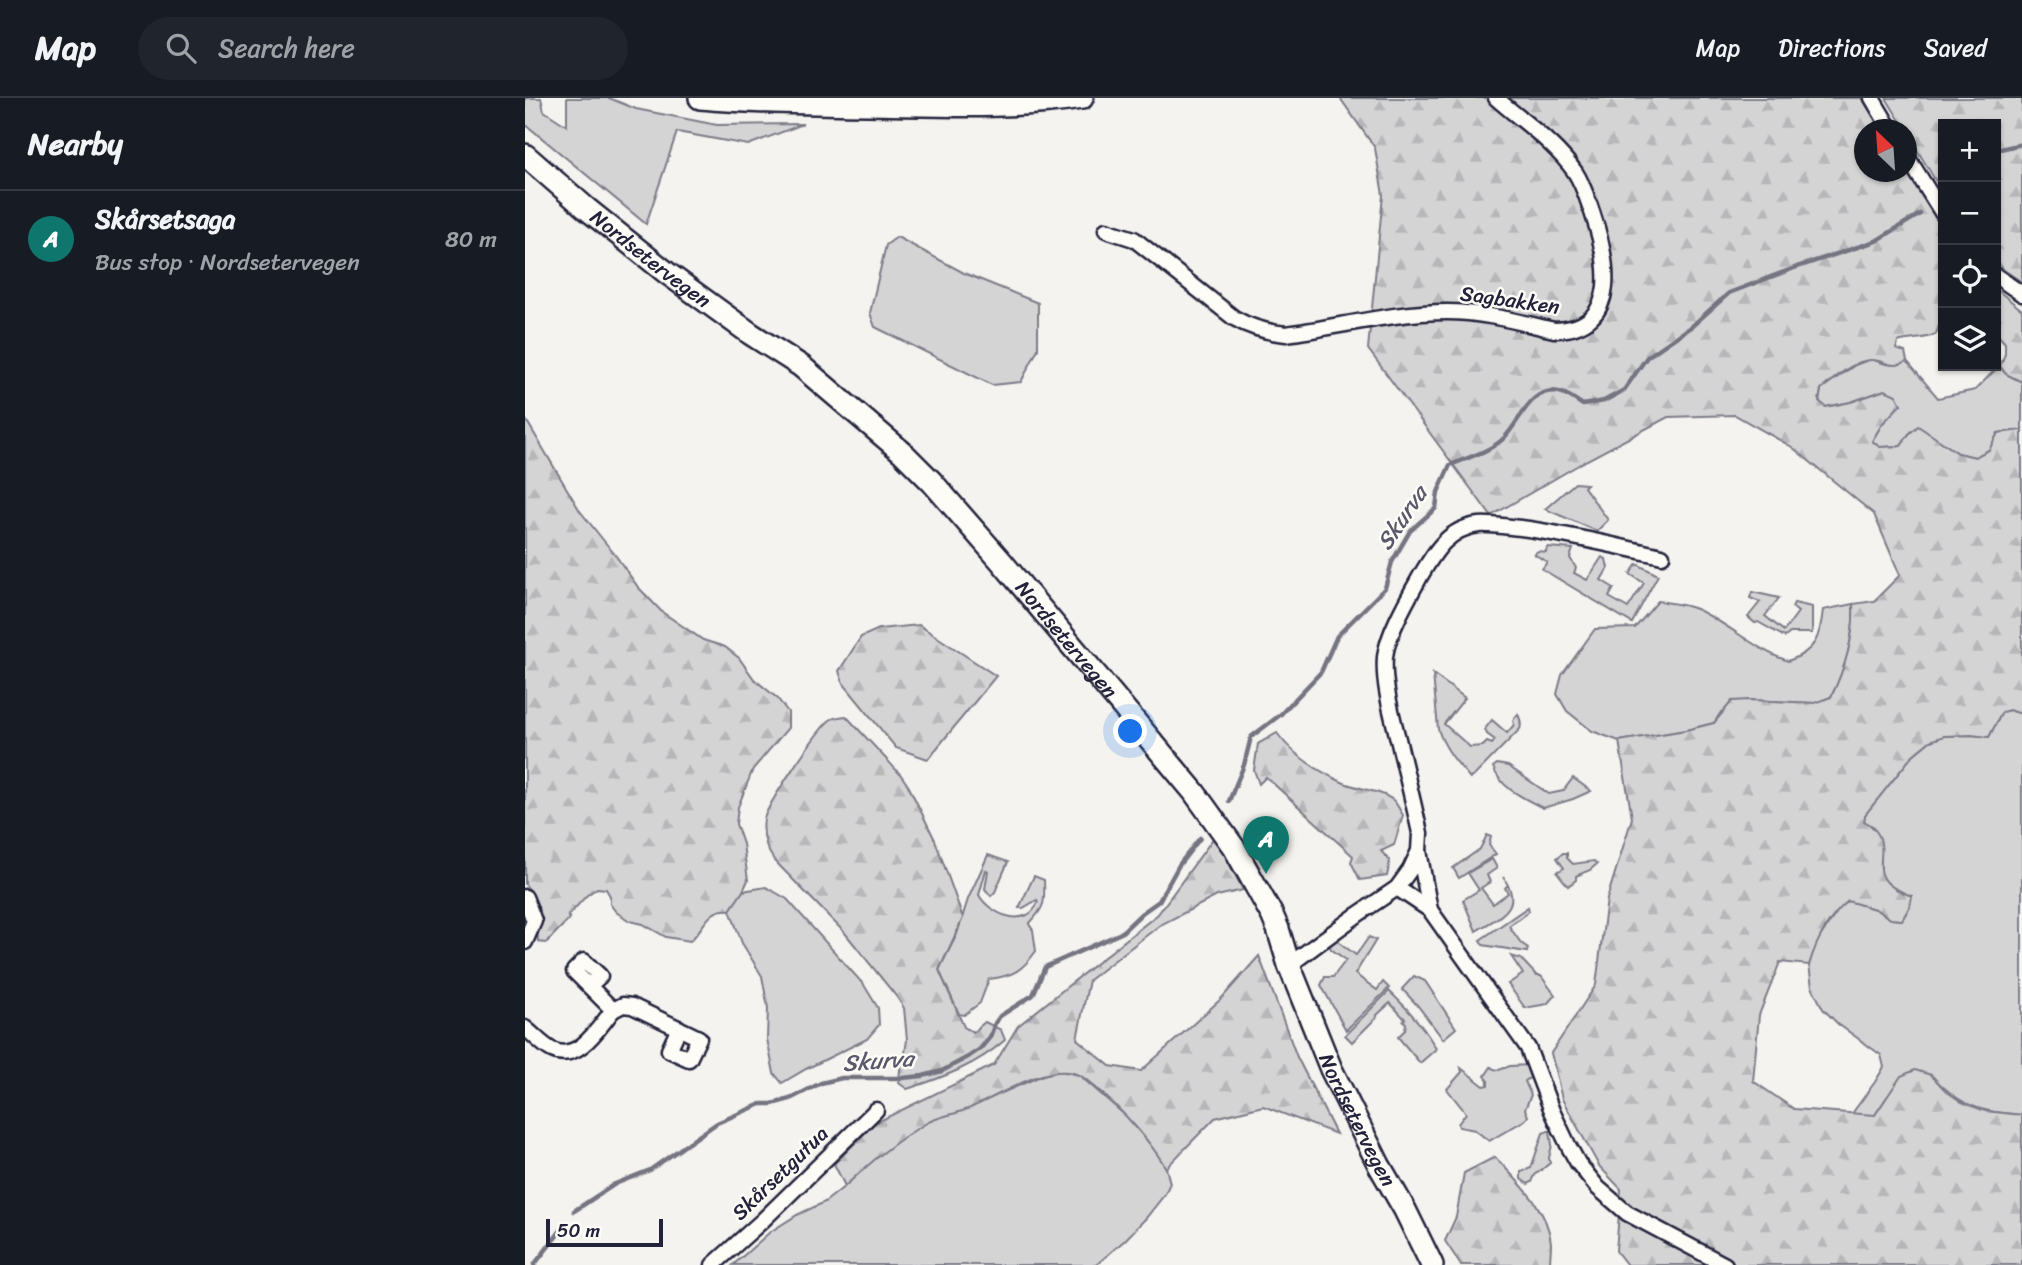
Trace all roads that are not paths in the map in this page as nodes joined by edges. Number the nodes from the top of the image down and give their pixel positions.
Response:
1 (700, 98) edge
2 (1082, 98) edge
3 (1496, 98) edge
4 (1872, 98) edge
5 (943, 102) edge
6 (1884, 119) edge
7 (525, 155) edge
8 (1917, 173) edge
9 (1938, 206) edge
10 (1105, 230) dead end
11 (2001, 279) edge
12 (2022, 294) edge
13 (1662, 556) dead end
14 (1419, 851) junction
15 (1397, 888) junction
16 (525, 897) edge
17 (1430, 910) junction
18 (525, 942) edge
19 (1289, 965) junction
20 (589, 986) dead end
21 (613, 1010) junction
22 (525, 1028) edge
23 (679, 1028) dead end
24 (876, 1110) dead end
25 (713, 1265) edge
26 (1433, 1265) edge
27 (1725, 1265) edge

1 - 5 main road
2 - 5 main road
3 - 10 street, Sagbakken
4 - 6 street
7 - 19 main road, Nordsetervegen
8 - 9 street
11 - 12 street
13 - 14 street
14 - 15 street
14 - 17 street
15 - 17 street
15 - 19 street
16 - 18 street
17 - 27 street
19 - 26 main road, Nordsetervegen
20 - 21 street
21 - 22 street
21 - 23 street
24 - 25 street, Skårsetgutua

